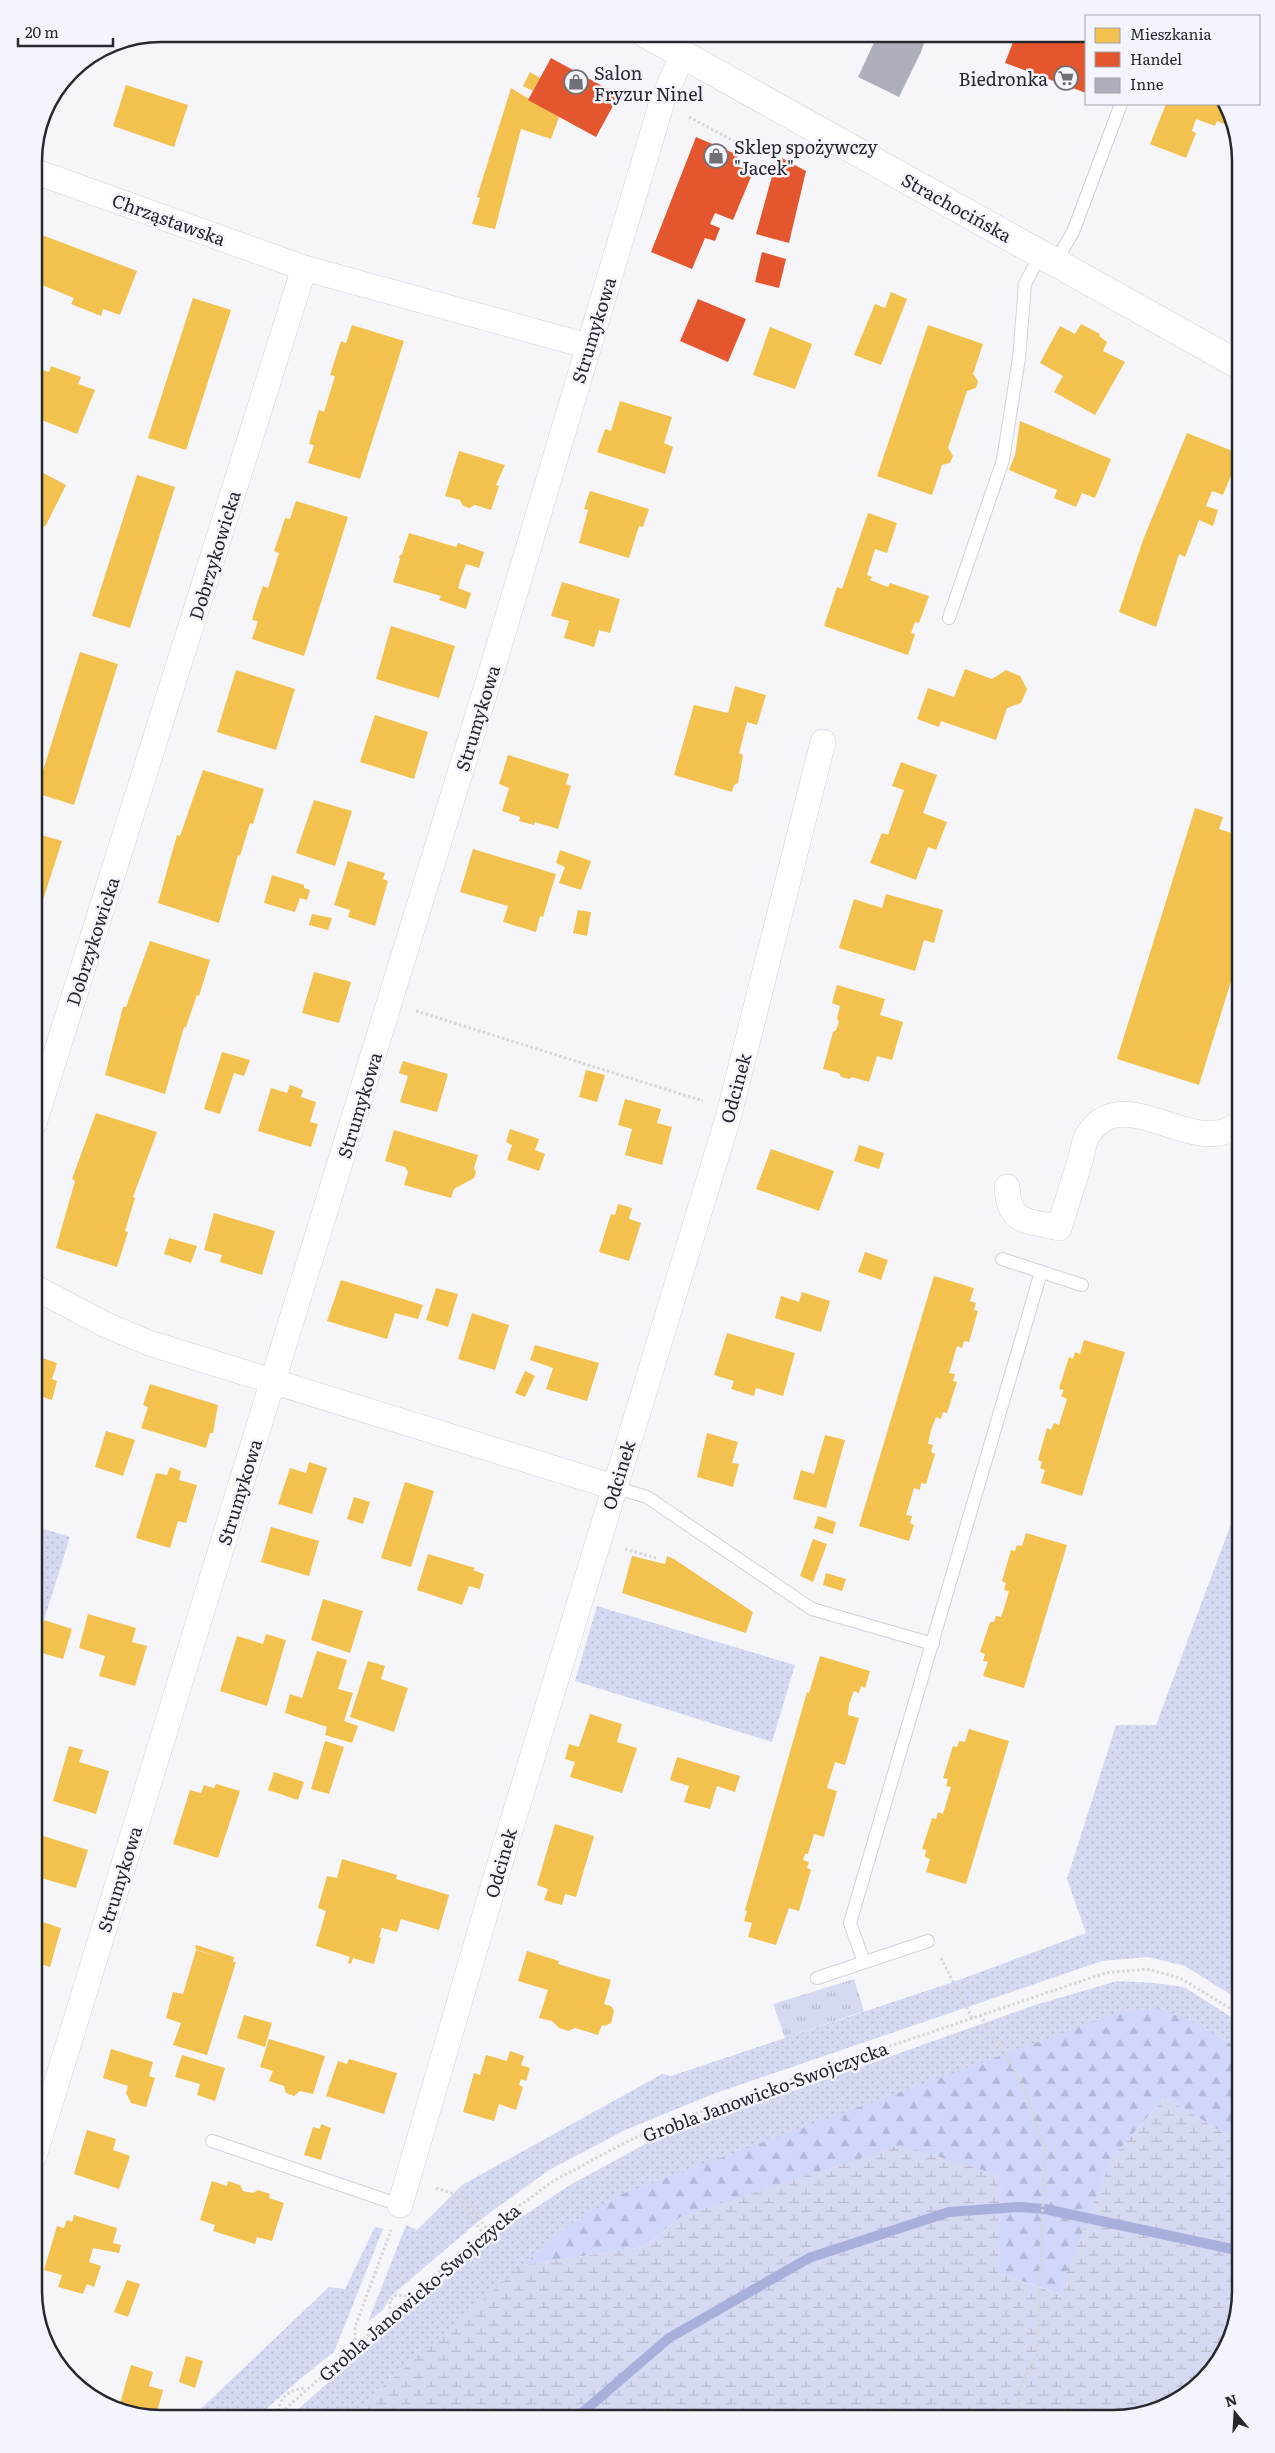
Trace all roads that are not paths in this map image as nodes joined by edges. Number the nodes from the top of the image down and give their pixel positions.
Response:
1 (662, 43) edge
2 (683, 54) junction
3 (1121, 105) edge
4 (43, 174) edge
5 (1049, 257) junction
6 (304, 268) junction
7 (588, 346) junction
8 (1232, 361) edge
9 (949, 618) dead end
10 (823, 742) dead end
11 (43, 1096) edge
12 (1232, 1127) edge
13 (1007, 1187) dead end
14 (1002, 1259) dead end
15 (1041, 1272) junction
16 (1082, 1285) dead end
17 (42, 1291) edge
18 (274, 1383) junction
19 (614, 1487) junction
20 (933, 1644) junction
21 (928, 1941) dead end
22 (864, 1962) junction
23 (817, 1978) dead end
24 (42, 2130) edge
25 (212, 2141) dead end
26 (400, 2205) joint

1 - 2 main road, Strachocińska
2 - 5 main road, Strachocińska
2 - 7 street, Strumykowa
3 - 5 lane
4 - 6 street, Chrząstawska
5 - 8 main road, Strachocińska
5 - 9 lane
6 - 7 street
6 - 11 street, Dobrzykowicka
7 - 18 street, Strumykowa
10 - 19 street, Odcinek
12 - 13 street
14 - 15 lane
15 - 16 lane
15 - 20 lane
17 - 18 street
18 - 19 street
18 - 24 street, Strumykowa
19 - 20 lane
19 - 26 street, Odcinek
20 - 22 lane
21 - 22 lane
22 - 23 lane
25 - 26 lane

